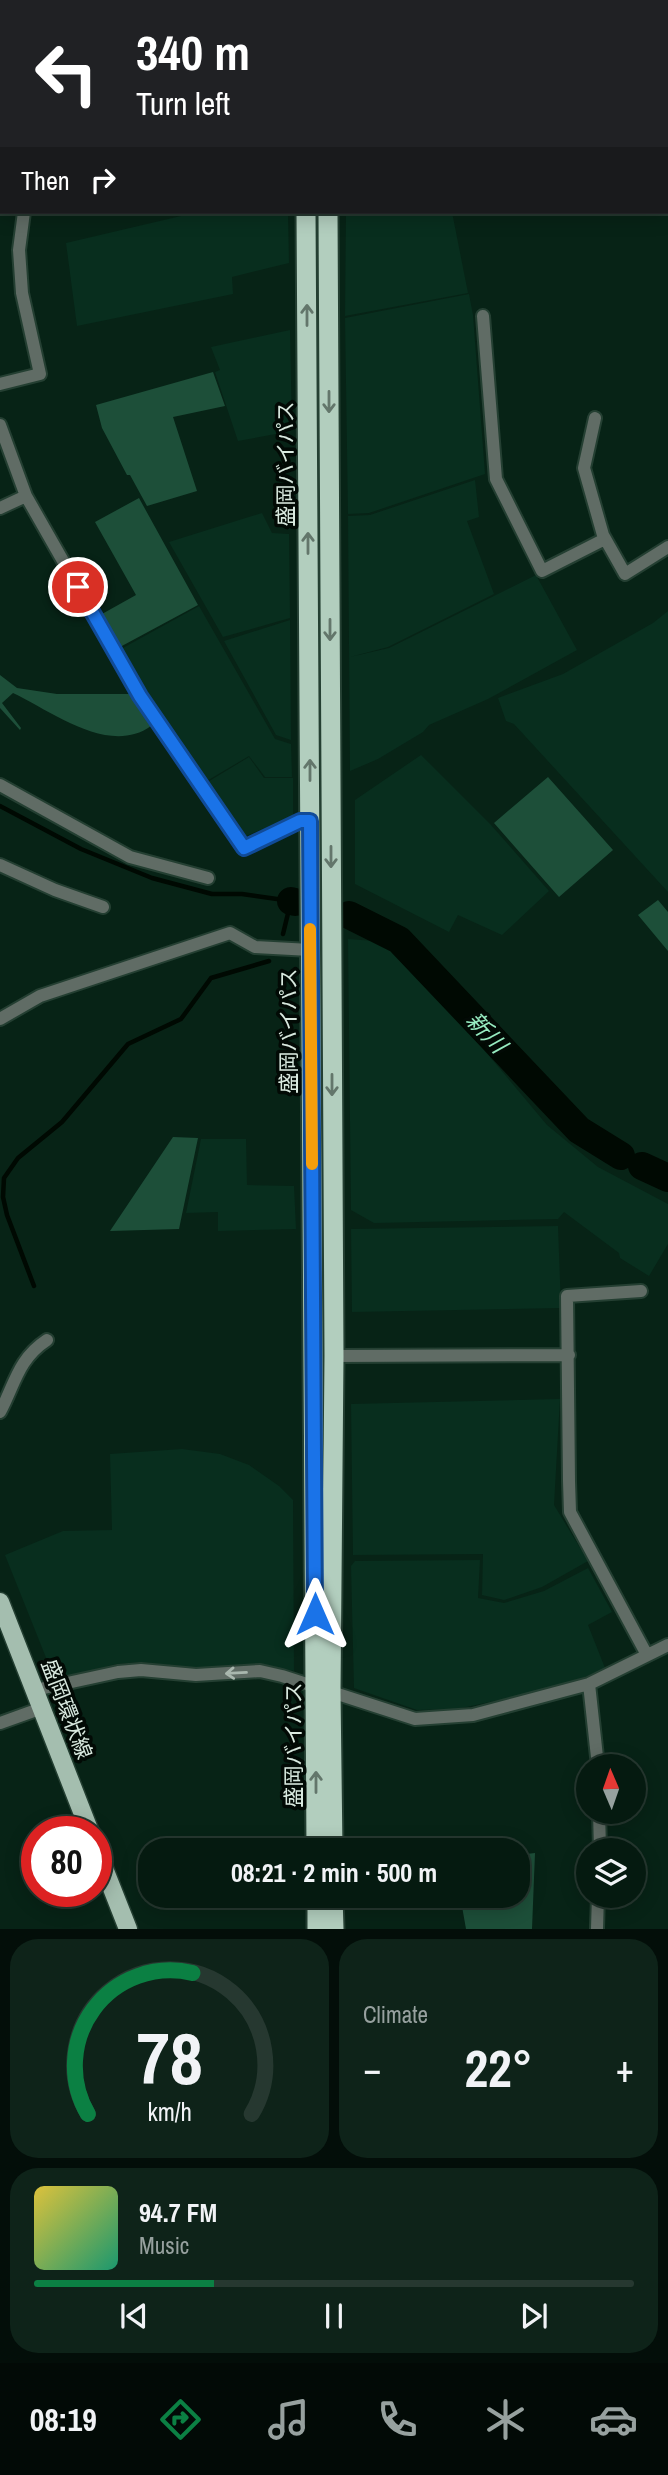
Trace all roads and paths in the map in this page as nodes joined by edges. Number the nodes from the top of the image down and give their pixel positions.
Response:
1 (24, 214) edge
2 (306, 214) edge
3 (328, 214) edge
4 (483, 316) dead end
5 (0, 384) edge
6 (595, 418) dead end
7 (0, 425) edge
8 (26, 496) junction
9 (0, 508) edge
10 (605, 539) junction
11 (668, 547) edge
12 (0, 785) edge
13 (310, 821) junction
14 (0, 865) edge
15 (208, 878) dead end
16 (103, 906) dead end
17 (310, 950) junction
18 (0, 1019) edge
19 (641, 1291) dead end
20 (47, 1340) dead end
21 (569, 1355) junction
22 (334, 1356) junction
23 (0, 1412) edge
24 (0, 1602) edge
25 (668, 1645) edge
26 (647, 1655) junction
27 (589, 1684) junction
28 (317, 1687) junction
29 (41, 1689) junction
30 (42, 1707) junction
31 (0, 1723) edge
32 (597, 1754) edge
33 (84, 1816) edge
34 (316, 1838) edge
35 (332, 1838) edge
36 (112, 1888) edge
37 (317, 1908) edge
38 (333, 1908) edge
39 (598, 1908) edge
40 (128, 1929) edge
41 (317, 1929) edge
42 (334, 1929) edge
43 (597, 1929) edge

1 - 5 street
13 -> 2 highway, 盛岡バイパス
3 -> 22 highway, 盛岡バイパス
4 - 10 street
6 - 10 street
7 - 8 street
8 - 9 street
8 - 13 street
10 - 11 street
12 - 15 street
13 - 17 highway, 盛岡バイパス
14 - 16 street
17 - 18 street
17 - 28 highway, 盛岡バイパス
19 - 21 street
20 - 23 street
21 - 22 street
21 - 26 street
22 - 28 highway, 盛岡バイパス
24 - 29 main road, 盛岡環状線
25 - 26 street
26 - 27 street
27 - 28 street
27 - 32 street
28 -> 29 street
34 -> 28 highway, 盛岡バイパス
28 - 35 highway, 盛岡バイパス
29 - 30 main road, 盛岡環状線
30 - 31 street
30 - 33 main road, 盛岡環状線
36 - 40 main road
37 - 41 highway
38 - 42 highway
39 - 43 street

